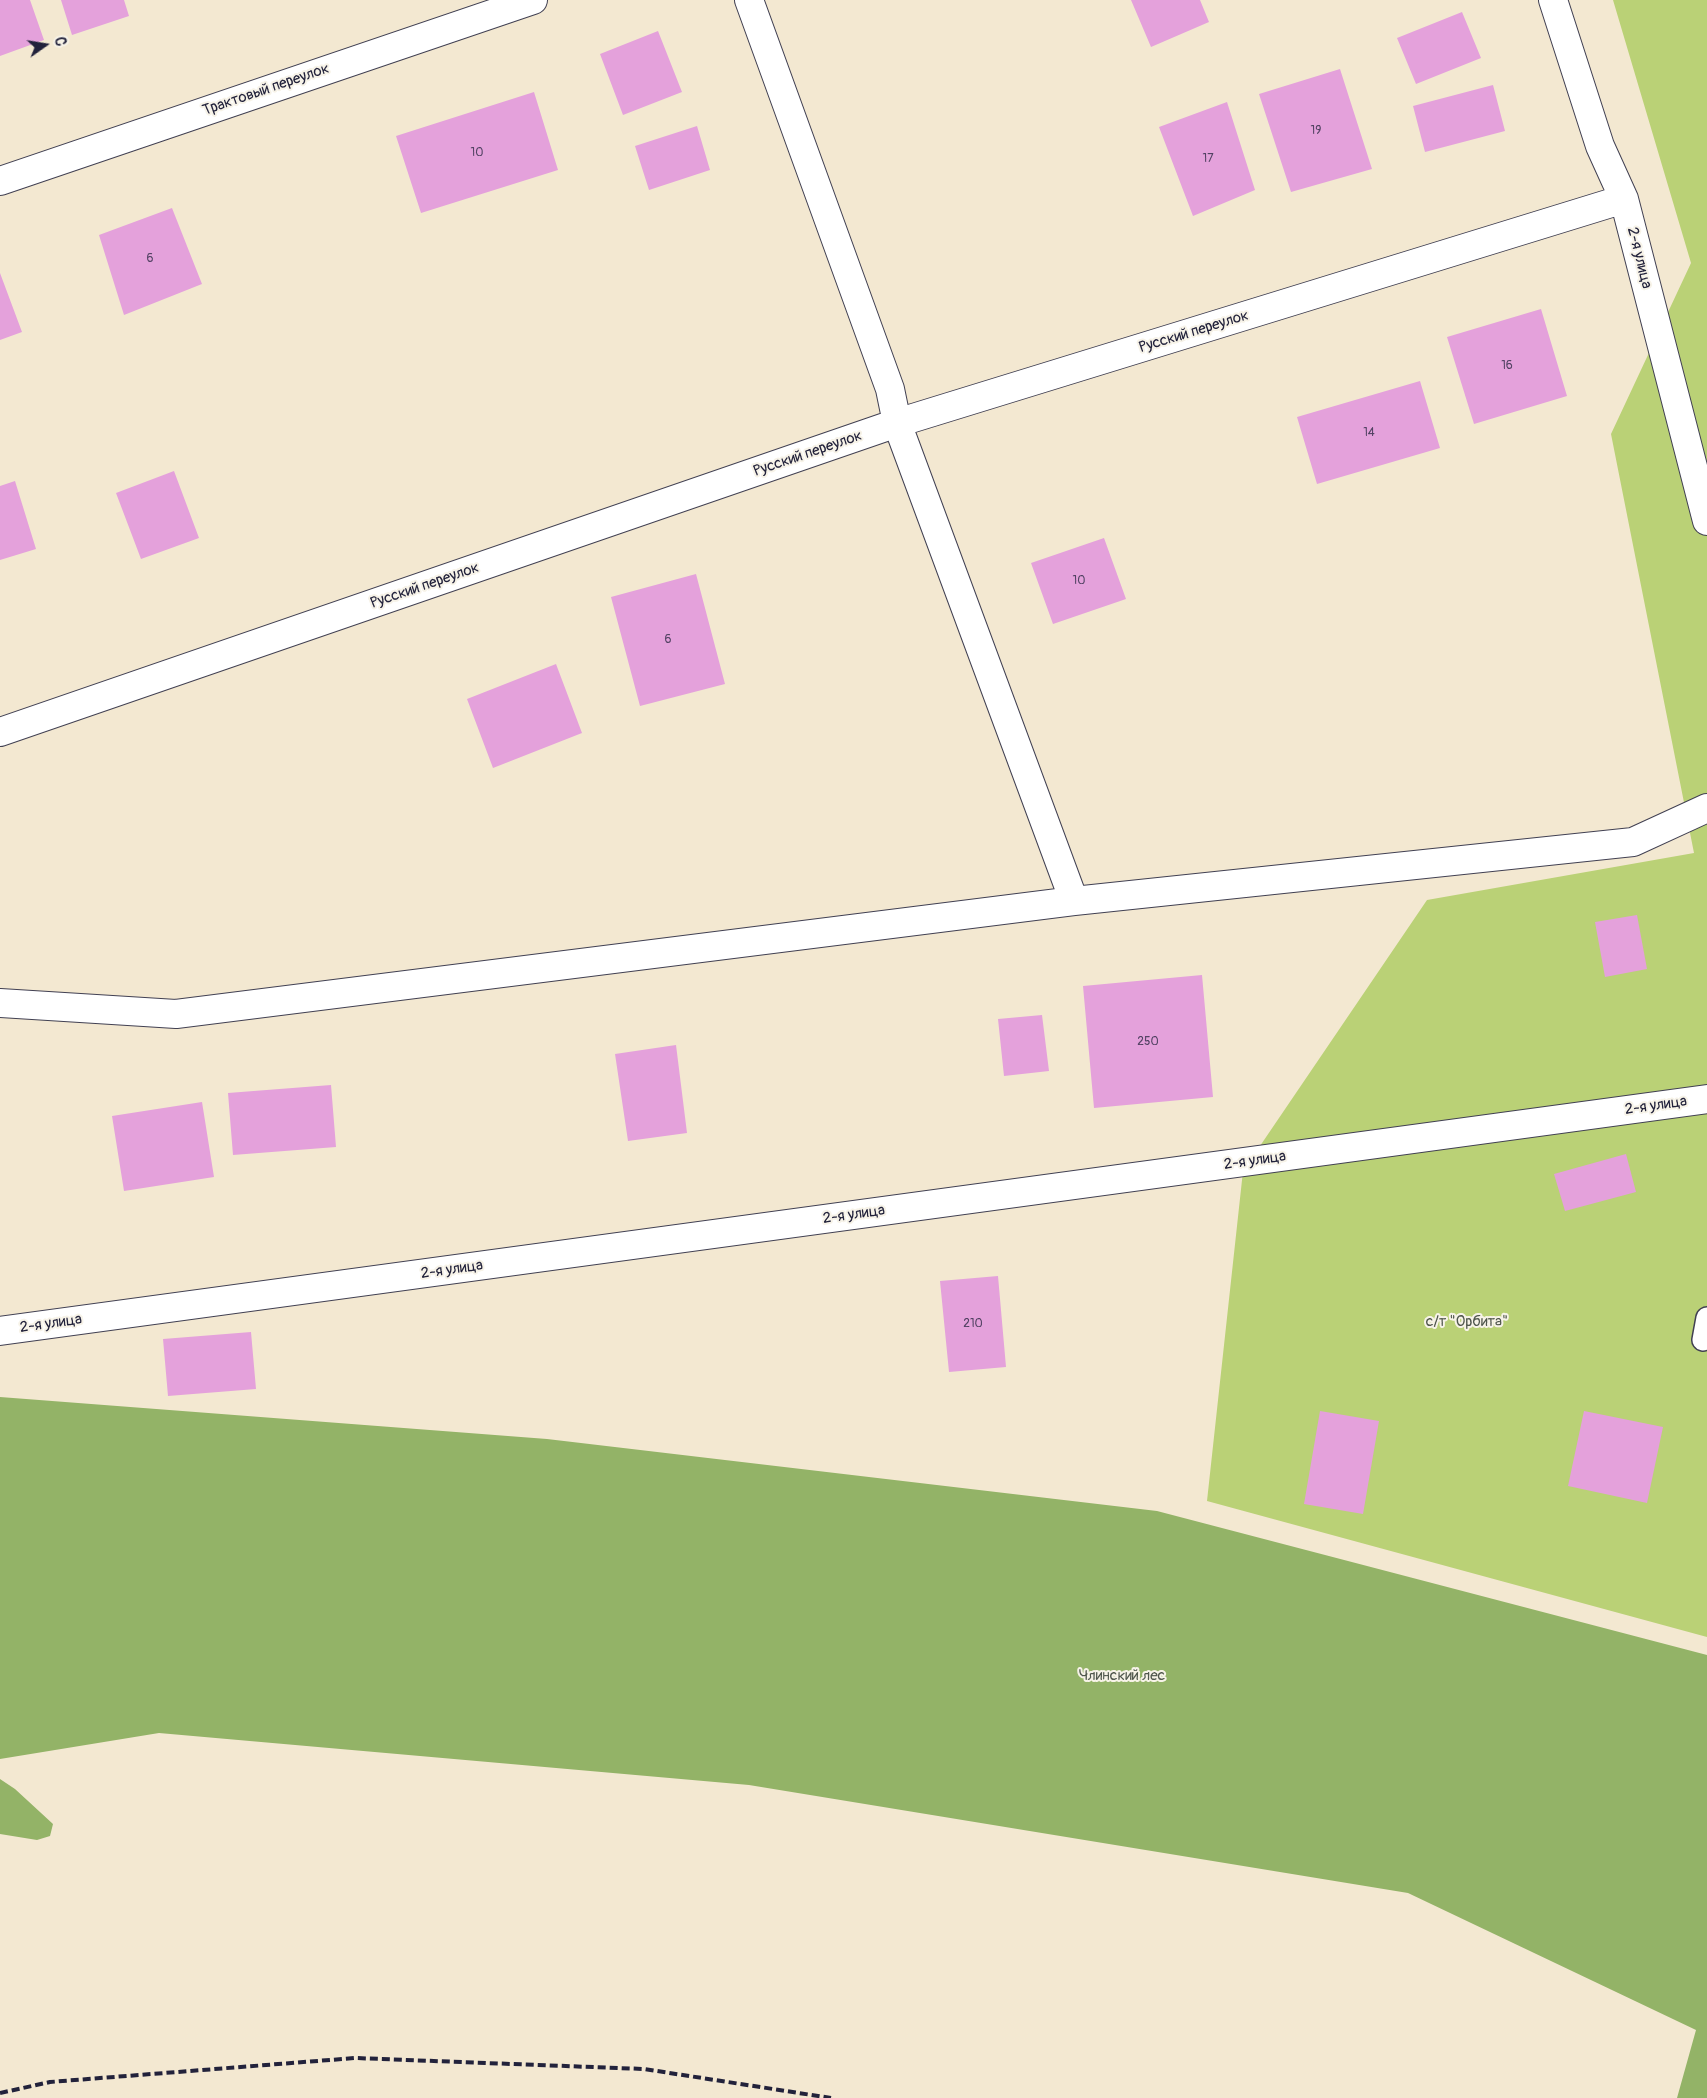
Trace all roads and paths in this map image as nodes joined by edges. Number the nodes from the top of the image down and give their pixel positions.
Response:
1 (532, 0) edge
2 (749, 0) edge
3 (1553, 0) edge
4 (0, 181) edge
5 (1624, 199) junction
6 (897, 423) junction
7 (1707, 521) edge
8 (0, 732) edge
9 (1707, 808) edge
10 (1074, 901) junction
11 (0, 1003) edge
12 (1707, 1099) edge
13 (1707, 1318) edge
14 (0, 1331) edge
15 (1703, 1340) dead end

1 - 4 street, Трактовый переулок
2 - 6 street
3 - 5 street, 2-я улица
5 - 6 street, Русский переулок
5 - 7 street, 2-я улица
6 - 8 street, Русский переулок
6 - 10 street
9 - 10 street
10 - 11 street
12 - 14 street, 2-я улица
13 - 15 lane

